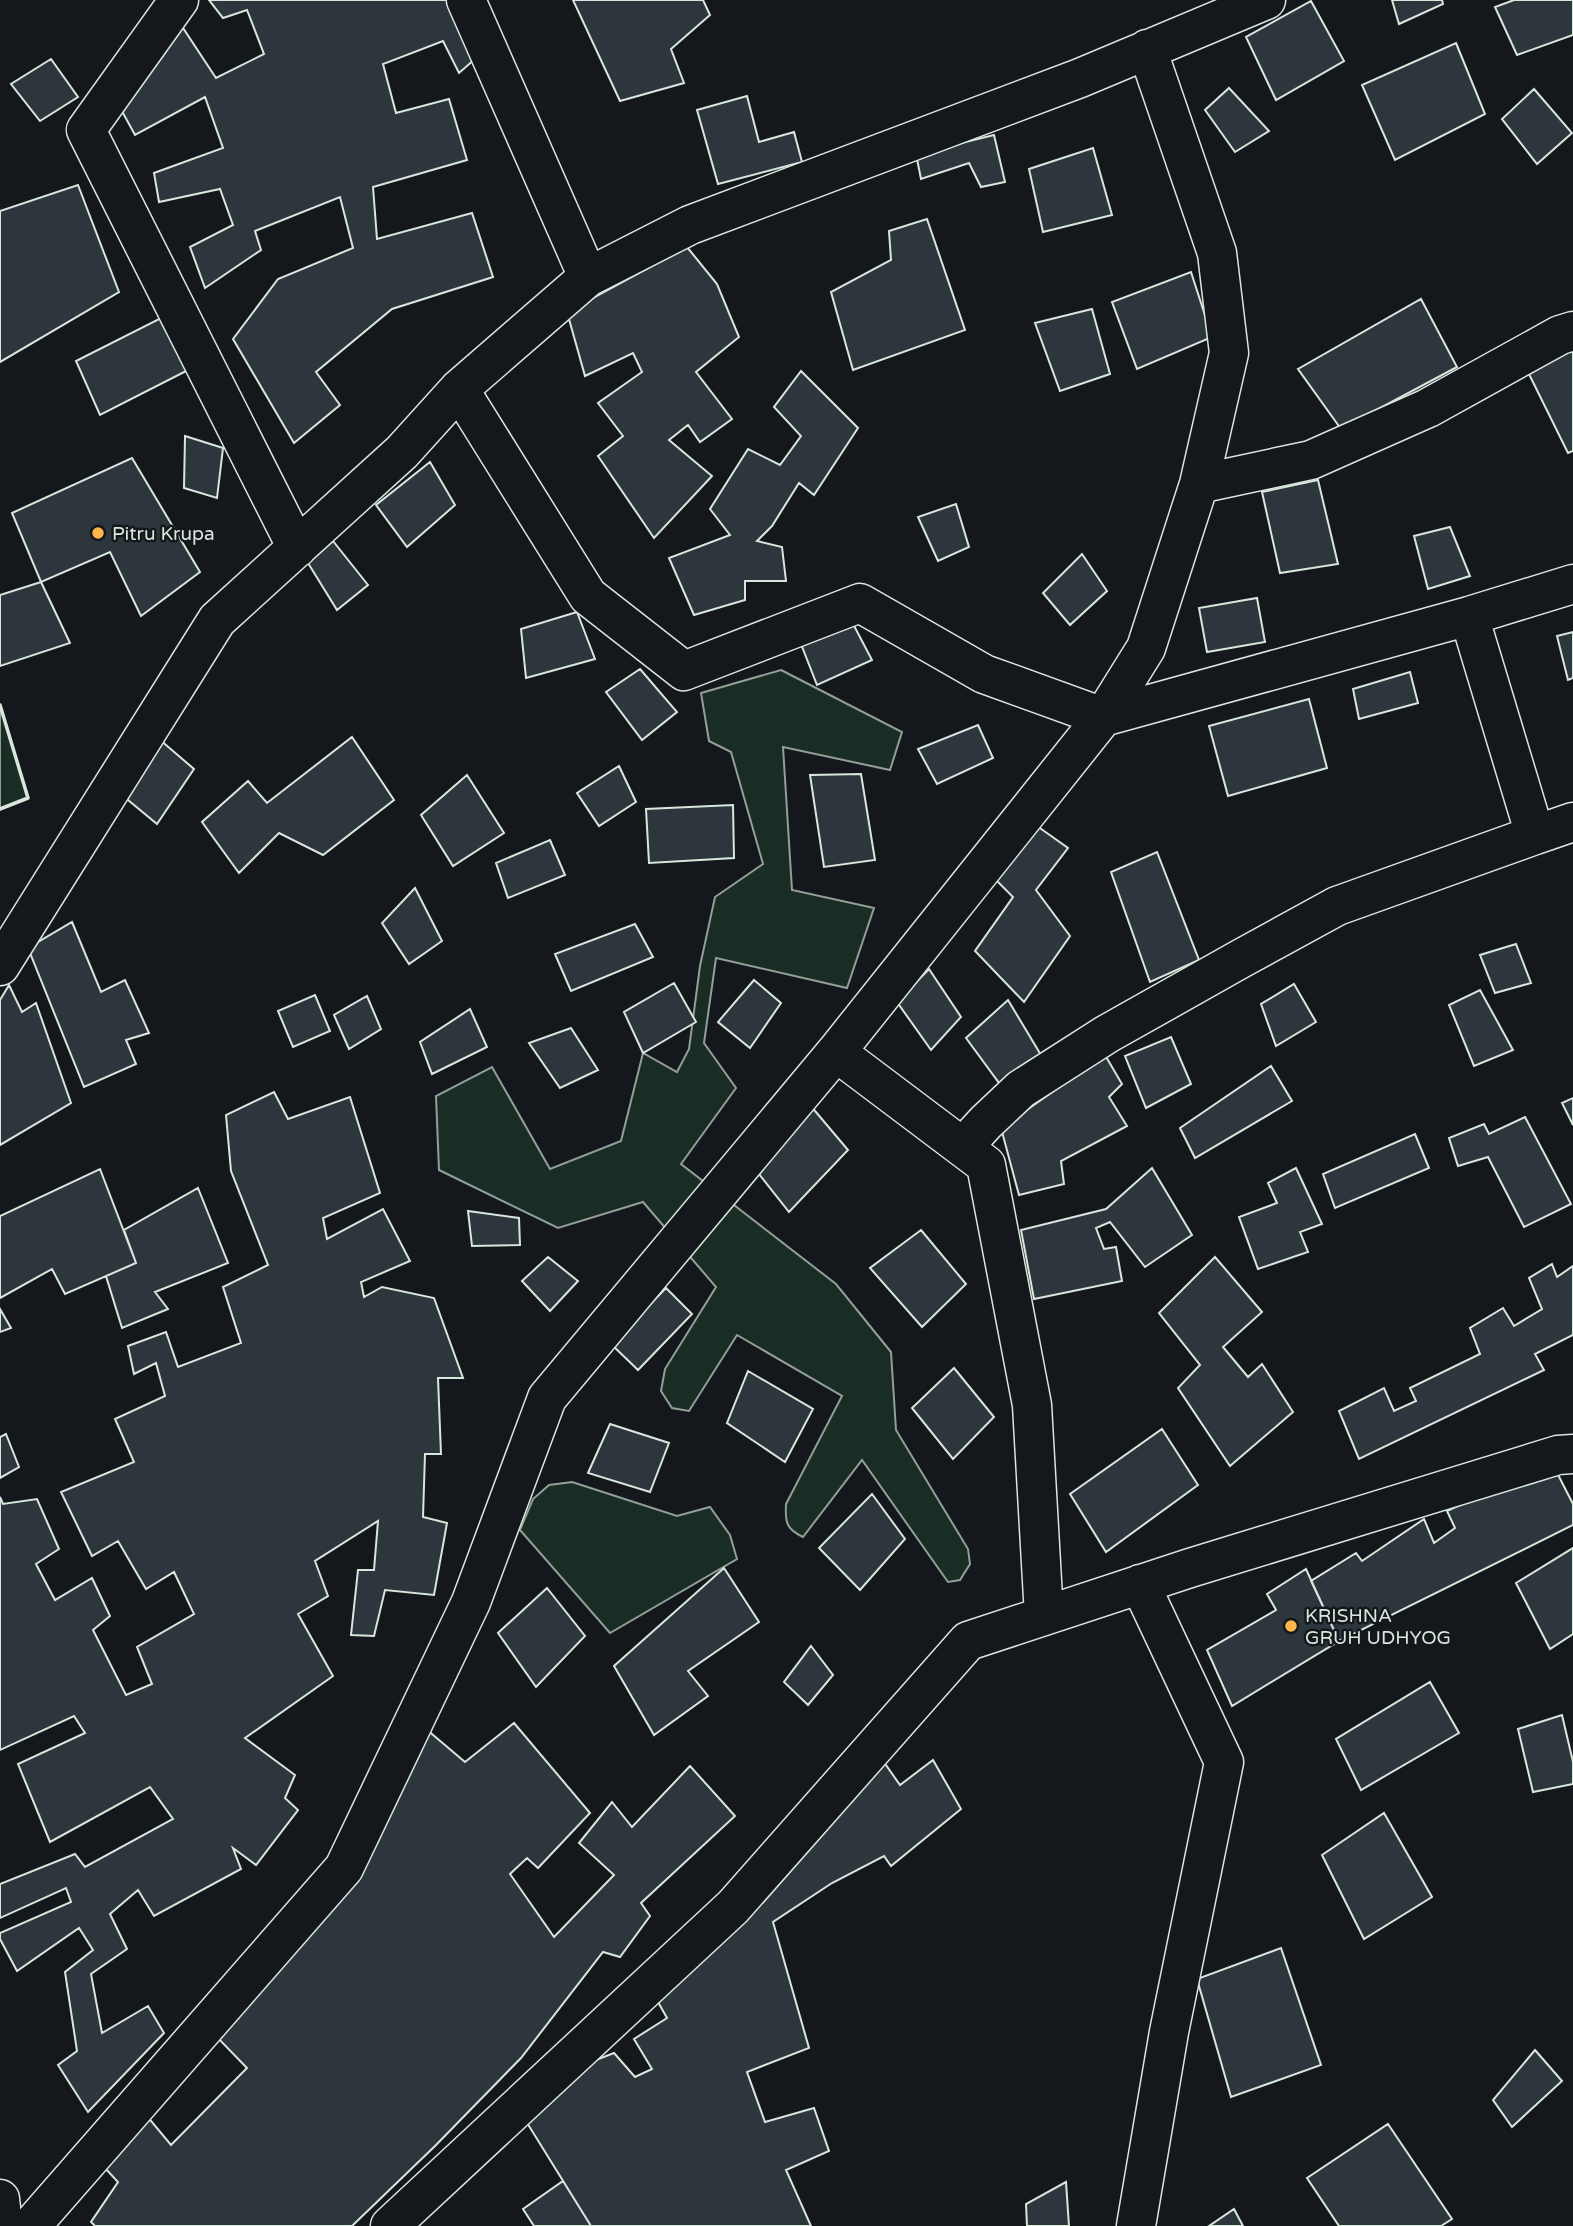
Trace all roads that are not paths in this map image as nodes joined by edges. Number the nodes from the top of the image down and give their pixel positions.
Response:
1 (179, 0) edge
2 (466, 0) edge
3 (1266, 0) edge
4 (1147, 49) junction
5 (588, 276) junction
6 (1573, 331) edge
7 (459, 389) junction
8 (1199, 484) junction
9 (297, 548) junction
10 (1573, 584) edge
11 (1469, 616) junction
12 (1103, 717) junction
13 (1573, 822) edge
14 (1535, 835) junction
15 (0, 966) edge
16 (836, 1052) junction
17 (963, 1147) junction
18 (1573, 1454) edge
19 (1140, 1584) junction
20 (1044, 1616) junction
21 (0, 2199) edge
22 (4, 2226) edge
23 (31, 2226) edge
24 (390, 2226) edge
25 (1136, 2226) edge

1 - 9 street
2 - 5 street
3 - 4 street
4 - 5 street
4 - 8 street
5 - 7 street
6 - 8 street
7 - 9 street
7 - 12 street
8 - 12 street
9 - 15 street
10 - 11 street
11 - 12 street
11 - 14 street
12 - 16 street
13 - 14 street
14 - 17 street
16 - 17 street
16 - 23 street
17 - 20 street
18 - 19 street
19 - 20 street
19 - 25 street
20 - 24 street
21 - 22 street

